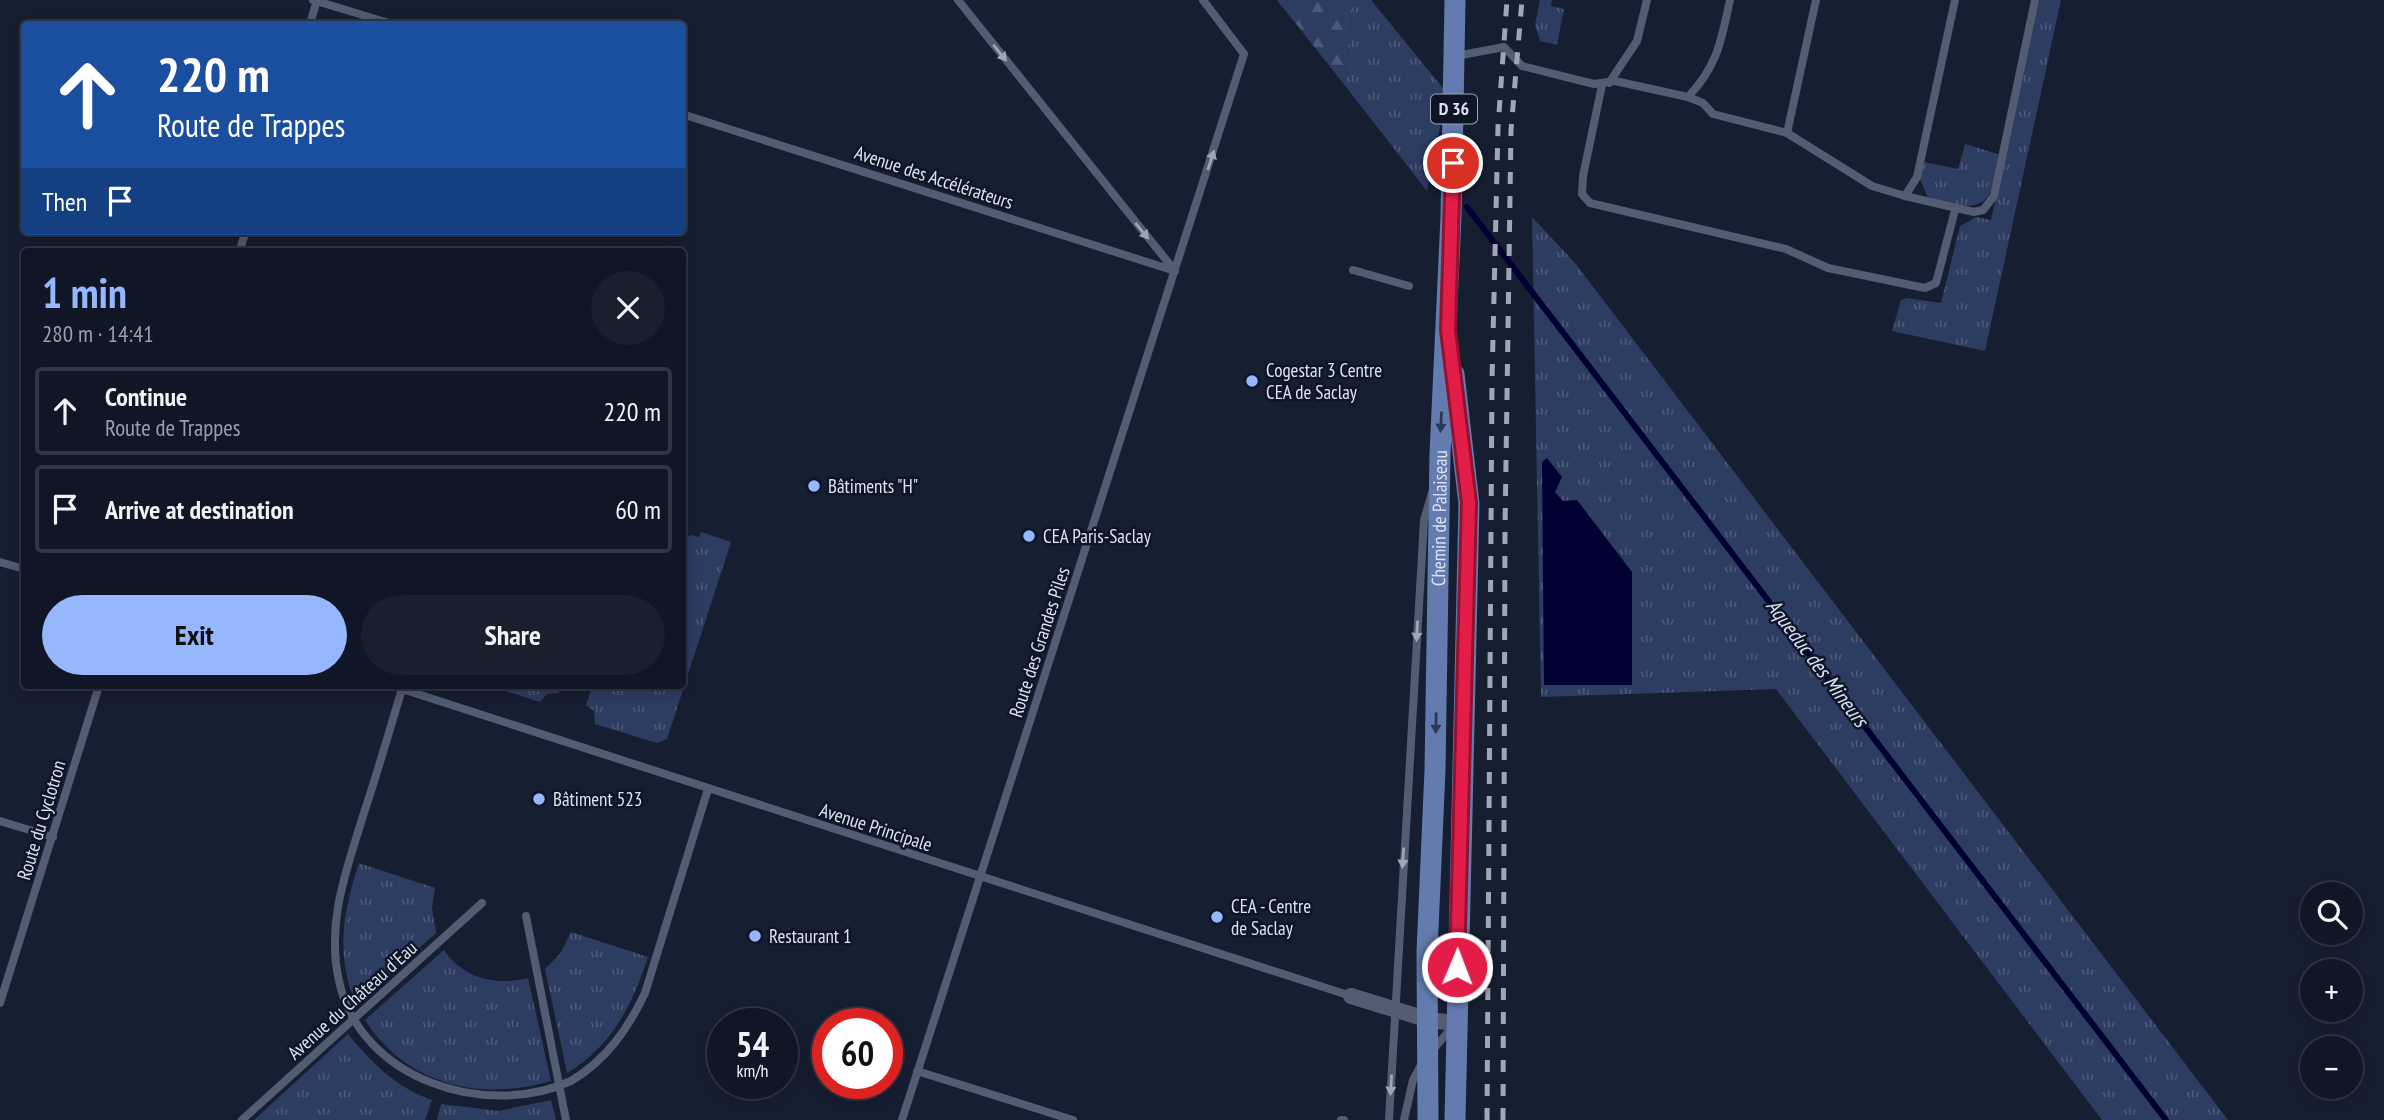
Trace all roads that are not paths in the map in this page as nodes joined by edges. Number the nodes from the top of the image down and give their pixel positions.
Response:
1 (316, 0) edge
2 (958, 0) edge
3 (1203, 0) edge
4 (1455, 0) edge
5 (1647, 0) edge
6 (1730, 0) edge
7 (1816, 0) edge
8 (1955, 0) edge
9 (2035, 0) edge
10 (311, 21) edge
11 (382, 21) edge
12 (1456, 55) junction
13 (1605, 84) junction
14 (1688, 97) junction
15 (686, 115) edge
16 (1787, 133) junction
17 (1905, 196) junction
18 (1955, 210) junction
19 (1353, 270) dead end
20 (1175, 271) junction
21 (1409, 286) dead end
22 (1448, 330) junction
23 (1440, 467) junction
24 (0, 562) edge
25 (21, 568) edge
26 (98, 689) edge
27 (402, 689) joint
28 (708, 789) junction
29 (0, 821) edge
30 (53, 837) junction
31 (978, 877) junction
32 (482, 903) dead end
33 (526, 916) dead end
34 (1351, 996) joint
35 (0, 1003) edge
36 (1395, 1010) junction
37 (1429, 1020) junction
38 (354, 1021) junction
39 (1455, 1023) junction
40 (1429, 1055) junction
41 (917, 1071) junction
42 (560, 1086) junction
43 (242, 1120) edge
44 (566, 1120) edge
45 (902, 1120) edge
46 (1073, 1120) edge
47 (1389, 1120) edge
48 (1404, 1120) edge
49 (1427, 1120) edge
50 (1455, 1120) edge

1 - 10 lane
1 - 11 lane
2 -> 20 lane
20 -> 3 lane, Route des Grandes Piles
4 - 12 main road, D 36
5 - 13 lane
6 - 14 lane
7 - 16 lane
8 - 17 lane
9 - 18 lane
12 - 13 lane
12 - 22 main road, D 36
13 - 14 lane
13 - 18 lane
14 - 16 lane
15 - 20 lane, Avenue des Accélérateurs
16 - 17 lane
17 - 18 lane
19 - 21 lane
20 - 31 lane, Route des Grandes Piles
22 -> 23 main road, Chemin de Palaiseau / D 36
22 - 39 main road, Chemin de Palaiseau / D 36
23 -> 36 lane
23 -> 37 main road, Chemin de Palaiseau / D 36
24 - 25 lane
26 - 30 lane, Route du Cyclotron
27 - 28 lane, Avenue Principale
27 - 38 lane
28 - 31 lane, Avenue Principale
28 - 42 lane
29 - 30 lane
30 - 35 lane, Route du Cyclotron
31 - 34 lane, Avenue Principale
31 - 41 lane, Route des Grandes Piles
32 - 38 lane, Avenue du Château d'Eau
33 - 42 lane
34 - 36 street
36 - 37 street
36 -> 47 lane
37 - 39 street
37 - 40 main road, Chemin de Palaiseau / D 36
38 - 42 lane
38 - 43 lane, Avenue du Château d'Eau
39 - 40 lane
39 - 50 main road, Chemin de Palaiseau / D 36
40 - 48 lane
40 - 49 main road, Chemin de Palaiseau / D 36
41 - 45 lane, Route des Grandes Piles
41 - 46 lane
42 - 44 lane

